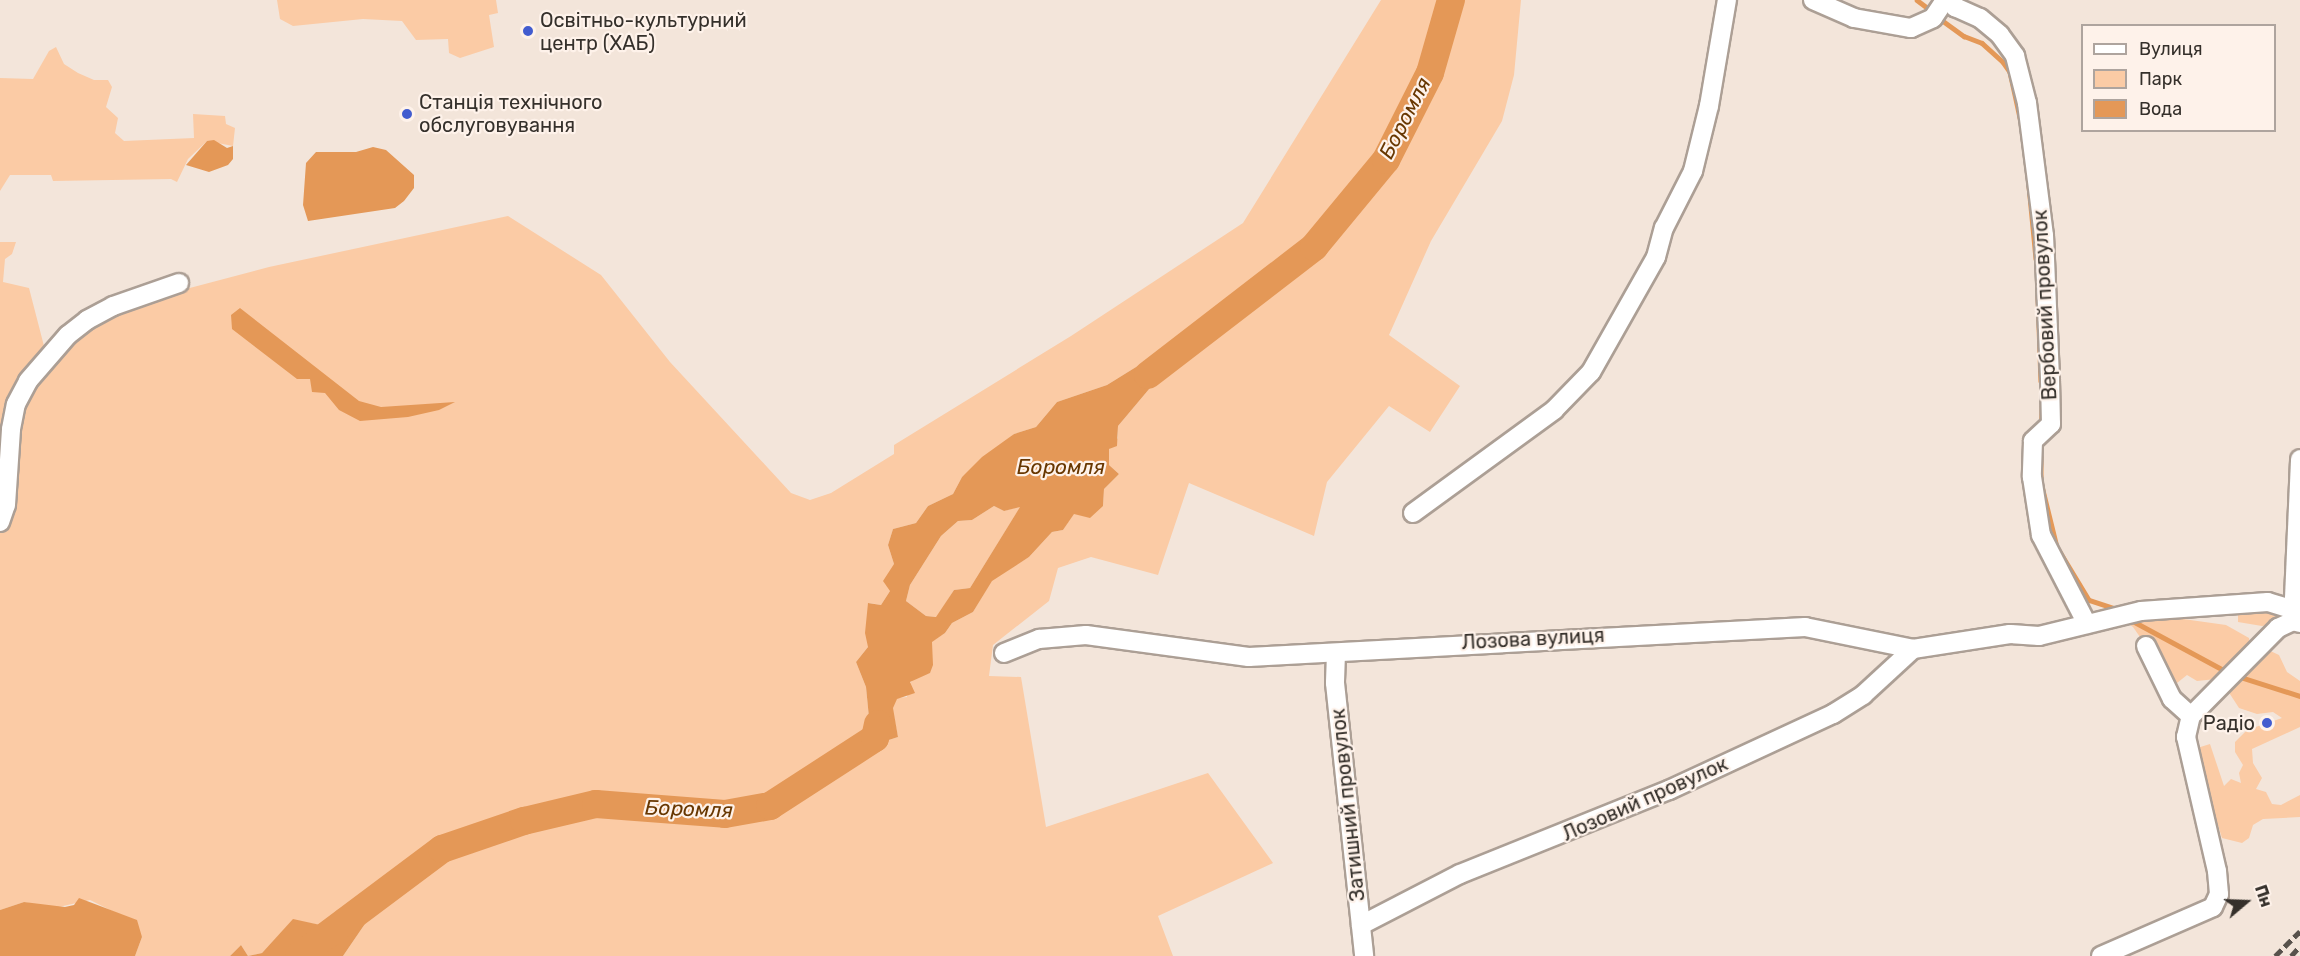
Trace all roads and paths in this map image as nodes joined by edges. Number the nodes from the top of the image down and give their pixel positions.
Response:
1 (1727, 0) edge
2 (1814, 0) edge
3 (1942, 8) edge
4 (179, 283) dead end
5 (2300, 459) edge
6 (1413, 513) dead end
7 (0, 522) edge
8 (2296, 618) edge
9 (2087, 624) junction
10 (2146, 646) dead end
11 (1913, 649) junction
12 (1004, 653) dead end
13 (1336, 653) junction
14 (2191, 716) junction
15 (1361, 925) junction
16 (1364, 956) edge
17 (2101, 956) edge

1 - 6 street
2 - 3 street, Вербовий провулок
3 - 9 street, Вербовий провулок
4 - 7 street
5 - 8 street
8 - 9 street, Лозова вулиця
8 - 14 street
9 - 11 street, Лозова вулиця
10 - 14 street
11 - 13 street, Лозова вулиця
11 - 15 street, Лозовий провулок
12 - 13 street, Лозова вулиця
13 - 15 street, Затишний провулок
14 - 17 street
15 - 16 street, Затишний провулок

